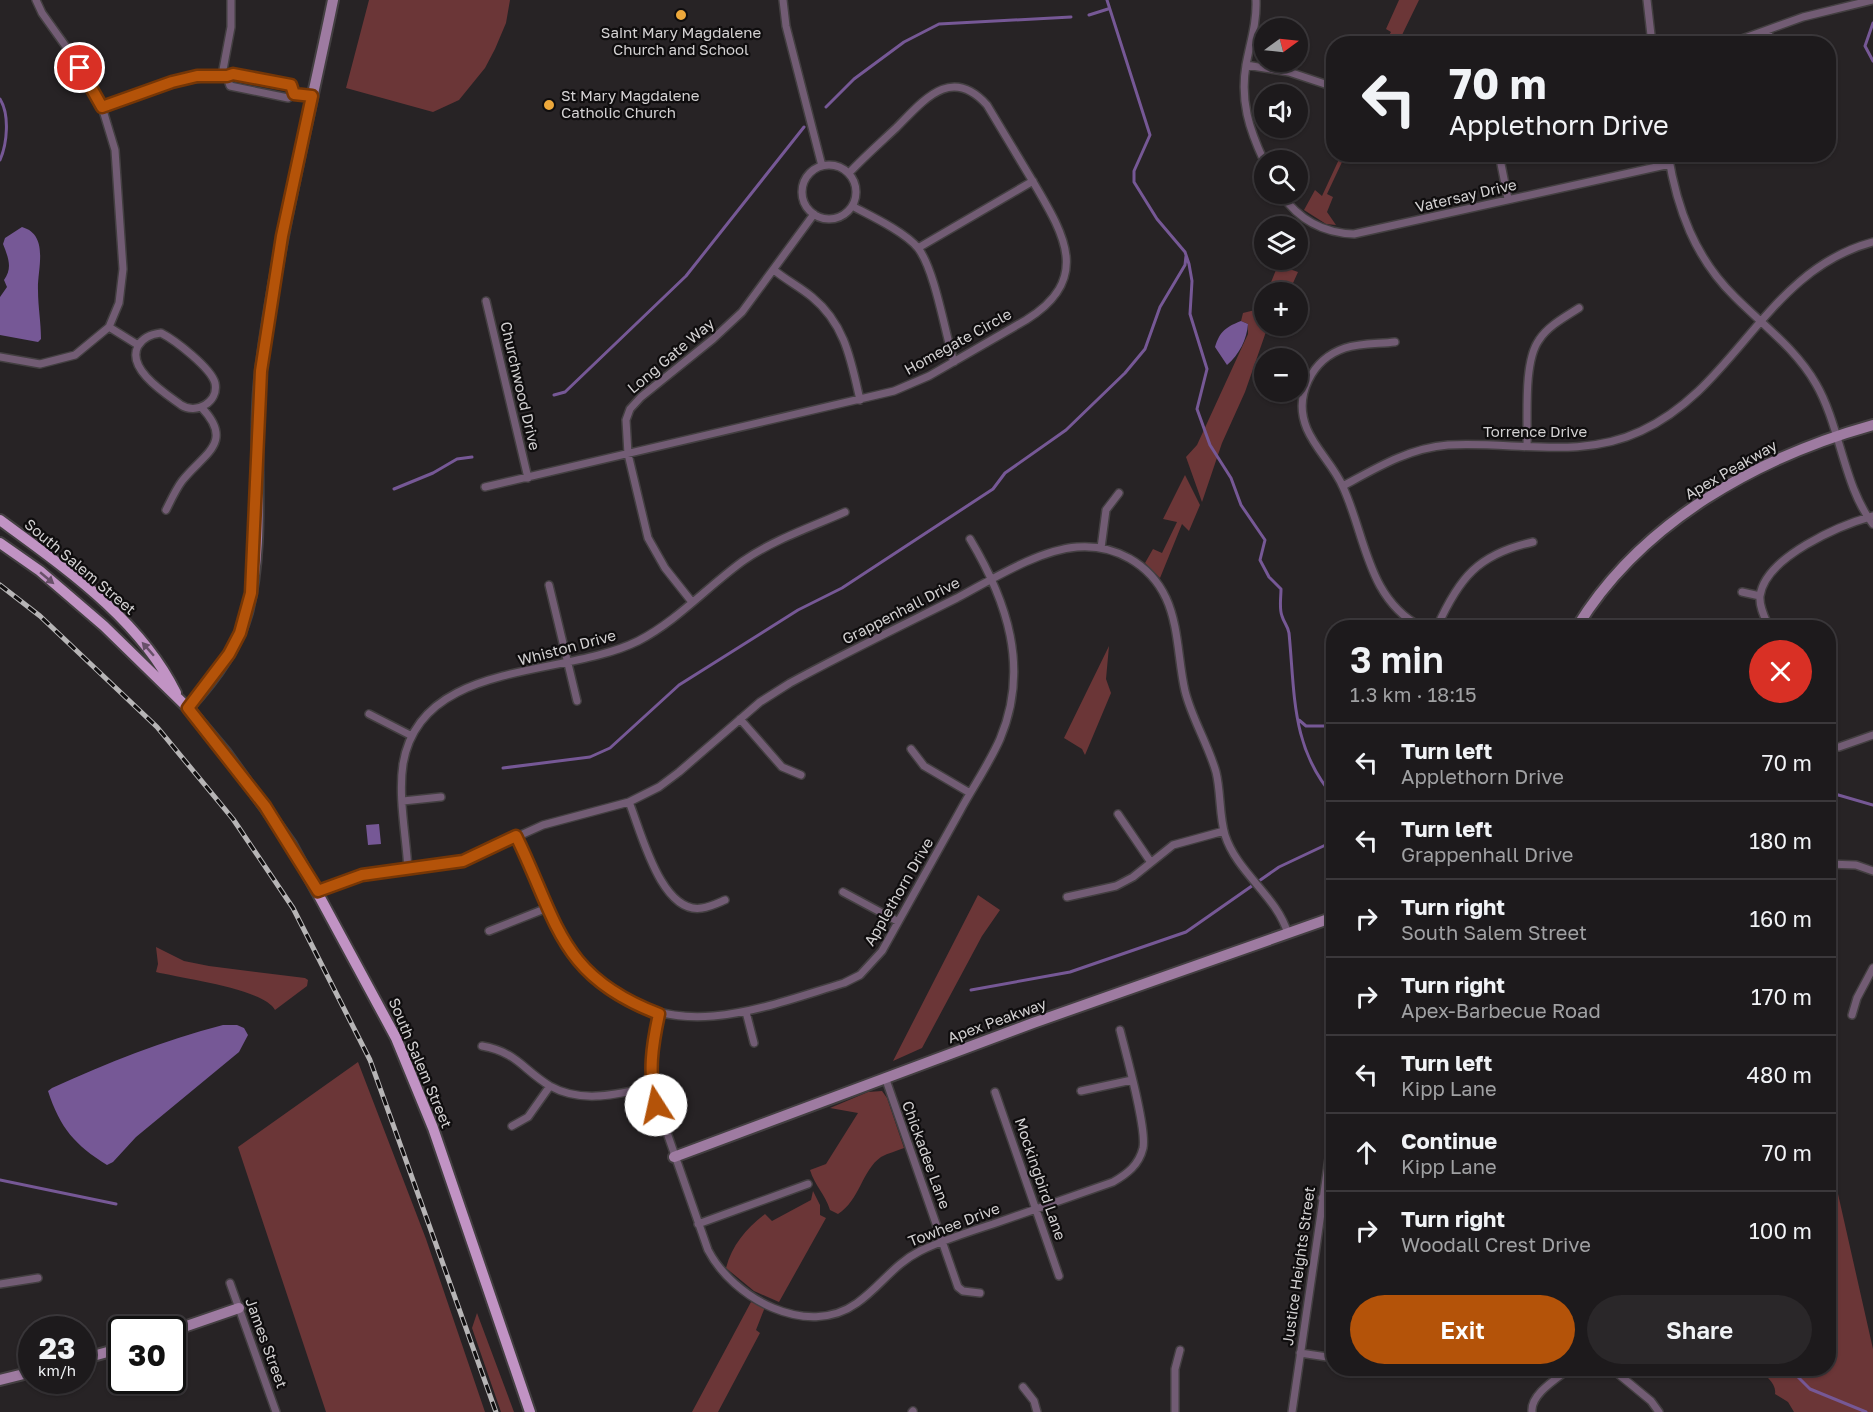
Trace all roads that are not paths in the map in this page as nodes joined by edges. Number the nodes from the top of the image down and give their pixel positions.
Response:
1 (36, 0) edge
2 (231, 0) edge
3 (333, 0) edge
4 (783, 0) edge
5 (1256, 0) edge
6 (1647, 0) edge
7 (1873, 0) edge
8 (1767, 30) junction
9 (1651, 36) edge
10 (1750, 36) edge
11 (1769, 36) edge
12 (1246, 65) junction
13 (224, 76) junction
14 (1326, 84) edge
15 (294, 94) junction
16 (312, 96) junction
17 (102, 107) junction
18 (1260, 150) edge
19 (1500, 162) edge
20 (1670, 164) joint
21 (822, 166) junction
22 (849, 173) junction
23 (1033, 181) junction
24 (1508, 199) junction
25 (1289, 204) edge
26 (852, 206) junction
27 (814, 214) junction
28 (1873, 242) edge
29 (918, 248) junction
30 (774, 270) junction
31 (486, 301) dead end
32 (1579, 308) dead end
33 (1760, 320) junction
34 (110, 327) junction
35 (1395, 342) dead end
36 (138, 345) junction
37 (0, 357) edge
38 (954, 362) junction
39 (860, 399) junction
40 (202, 408) junction
41 (1873, 425) edge
42 (1836, 435) junction
43 (1527, 446) junction
44 (628, 454) junction
45 (528, 478) junction
46 (1343, 486) junction
47 (484, 487) dead end
48 (1119, 493) dead end
49 (165, 510) dead end
50 (845, 512) dead end
51 (1870, 517) edge
52 (0, 520) edge
53 (1873, 524) edge
54 (970, 539) dead end
55 (1533, 542) dead end
56 (0, 543) edge
57 (1101, 548) junction
58 (991, 580) junction
59 (549, 585) dead end
60 (1742, 592) dead end
61 (1760, 596) junction
62 (692, 602) junction
63 (1412, 620) edge
64 (1440, 620) edge
65 (1583, 620) edge
66 (1766, 620) edge
67 (568, 662) junction
68 (577, 701) dead end
69 (183, 703) junction
70 (369, 714) dead end
71 (740, 719) junction
72 (1873, 735) edge
73 (412, 736) junction
74 (1839, 747) dead end
75 (911, 749) dead end
76 (801, 775) dead end
77 (970, 793) junction
78 (441, 797) dead end
79 (403, 801) junction
80 (629, 802) junction
81 (1119, 814) dead end
82 (1224, 831) junction
83 (516, 836) junction
84 (1150, 861) junction
85 (1836, 864) edge
86 (408, 869) junction
87 (1873, 872) edge
88 (318, 891) junction
89 (843, 892) dead end
90 (1066, 897) dead end
91 (725, 900) dead end
92 (547, 908) junction
93 (1326, 920) edge
94 (897, 921) junction
95 (489, 931) dead end
96 (1288, 934) junction
97 (1873, 968) edge
98 (746, 1012) junction
99 (659, 1014) junction
100 (1852, 1015) dead end
101 (1120, 1030) dead end
102 (754, 1043) dead end
103 (482, 1046) dead end
104 (885, 1077) junction
105 (1132, 1080) junction
106 (550, 1086) junction
107 (651, 1088) junction
108 (1080, 1091) dead end
109 (995, 1092) dead end
110 (512, 1126) dead end
111 (674, 1157) junction
112 (1326, 1173) edge
113 (808, 1184) dead end
114 (1322, 1198) junction
115 (1326, 1199) edge
116 (1036, 1209) junction
117 (698, 1224) junction
118 (943, 1241) junction
119 (1059, 1276) dead end
120 (38, 1278) dead end
121 (230, 1283) dead end
122 (0, 1284) edge
123 (980, 1293) dead end
124 (239, 1308) junction
125 (186, 1326) edge
126 (1180, 1350) dead end
127 (1300, 1353) junction
128 (1326, 1357) edge
129 (18, 1376) edge
130 (1560, 1376) edge
131 (1621, 1376) edge
132 (0, 1380) edge
133 (1023, 1387) dead end
134 (276, 1412) edge
135 (530, 1412) edge
136 (1037, 1412) edge
137 (1175, 1412) edge
138 (1292, 1412) edge
139 (1532, 1412) edge
140 (1659, 1412) edge

1 - 17 street
2 - 13 street
3 - 16 main road
4 - 21 street
5 - 12 street
6 - 9 street
7 - 8 street
8 - 10 street
8 - 11 street
12 - 14 street
12 - 18 street
13 - 15 street
13 - 15 street
13 - 17 street
15 - 16 street
16 - 69 main road
17 - 34 street
19 - 24 street
20 - 24 street, Vatersay Drive
20 - 33 street
21 - 22 street
21 - 27 street
22 - 23 street, Homegate Circle
22 - 26 street
23 - 29 street
23 - 38 street, Homegate Circle
24 - 25 street, Vatersay Drive
26 - 27 street
26 - 29 street
27 - 30 street, Long Gate Way
28 - 33 street, Torrence Drive
29 - 38 street
30 - 39 street
30 - 44 street, Long Gate Way
31 - 45 street, Churchwood Drive
32 - 43 street
33 - 42 street
33 - 43 street, Torrence Drive
34 - 36 street
34 - 37 street
35 - 46 street
36 - 40 street
36 - 40 street
38 - 39 street, Homegate Circle
39 - 44 street, Homegate Circle
40 - 49 street
41 - 42 main road, Apex Peakway
42 - 51 street
42 - 65 main road, Apex Peakway
43 - 46 street, Torrence Drive
44 - 45 street, Homegate Circle
44 - 62 street, Long Gate Way
45 - 47 street, Homegate Circle
46 - 63 street
48 - 57 street
50 - 62 street, Whiston Drive
51 - 53 street
51 - 61 street
69 -> 52 main road, South Salem Street
54 - 58 street, Applethorn Drive
55 - 64 street
56 -> 69 main road, South Salem Street
57 - 58 street, Grappenhall Drive
57 - 82 street, Grappenhall Drive
58 - 71 street, Grappenhall Drive
58 - 77 street, Applethorn Drive
59 - 67 street
60 - 61 street
61 - 66 street
62 - 67 street, Whiston Drive
67 - 68 street
67 - 73 street, Whiston Drive
69 - 88 main road, South Salem Street
70 - 73 street
71 - 76 street
71 - 80 street, Grappenhall Drive
72 - 74 street
73 - 79 street, Whiston Drive
75 - 77 street
77 - 94 street, Applethorn Drive
78 - 79 street
79 - 86 street, Whiston Drive
80 - 83 street, Grappenhall Drive
80 - 91 street
81 - 84 street
82 - 84 street
82 - 96 street, Grappenhall Drive
83 - 86 street, Grappenhall Drive
83 - 92 street, Applethorn Drive
84 - 90 street
85 - 87 street
86 - 88 street, Grappenhall Drive
88 - 135 main road, South Salem Street
89 - 94 street
92 - 95 street
92 - 99 street, Applethorn Drive
93 - 96 main road, Apex Peakway
94 - 98 street, Applethorn Drive
96 - 104 main road, Apex Peakway
97 - 100 street
98 - 99 street, Applethorn Drive
98 - 102 street
99 - 107 street, Towhee Drive
101 - 105 street, Towhee Drive
103 - 106 street
104 - 111 main road, Apex Peakway
104 - 118 street, Chickadee Lane
105 - 108 street
105 - 116 street, Towhee Drive
106 - 107 street
106 - 110 street
107 - 111 street, Towhee Drive
109 - 116 street, Mockingbird Lane
111 - 117 street, Towhee Drive
112 - 114 street, Justice Heights Street
113 - 117 street
114 - 115 street
114 - 127 street, Justice Heights Street
116 - 118 street, Towhee Drive
116 - 119 street, Mockingbird Lane
117 - 118 street, Towhee Drive
118 - 123 street, Chickadee Lane
120 - 122 street
121 - 124 street, James Street
124 - 125 main road
124 - 134 street, James Street
126 - 137 street
127 - 128 street
127 - 138 street, Justice Heights Street
129 - 132 main road
130 - 139 street
131 - 140 street
133 - 136 street

